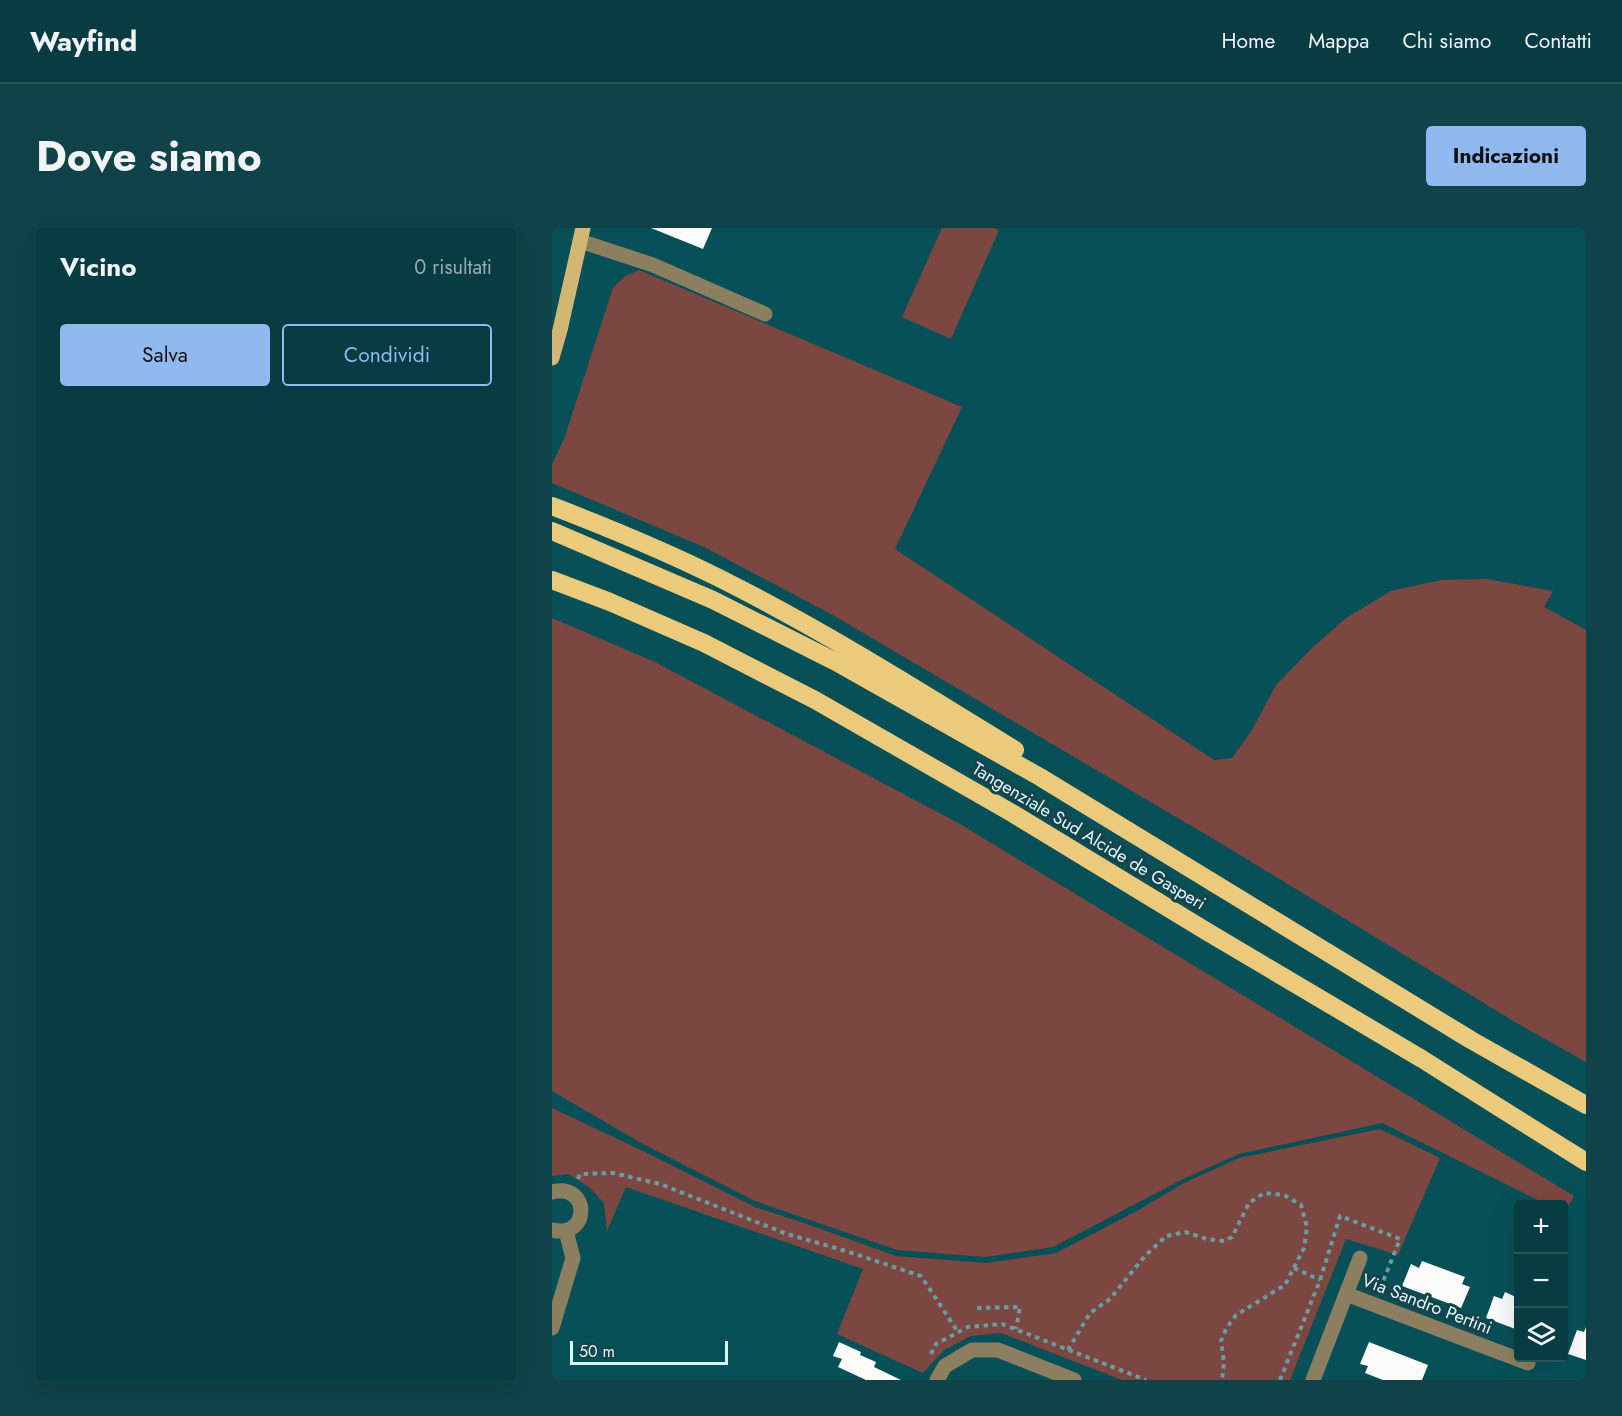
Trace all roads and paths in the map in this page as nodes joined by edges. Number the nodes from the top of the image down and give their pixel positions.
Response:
1 (582, 234) edge
2 (765, 314) dead end
3 (552, 358) edge
4 (552, 506) edge
5 (552, 531) edge
6 (552, 579) edge
7 (1193, 870) junction
8 (1586, 1105) edge
9 (1586, 1162) edge
10 (552, 1192) edge
11 (570, 1193) junction
12 (559, 1231) edge
13 (1360, 1258) dead end
14 (1294, 1268) junction
15 (1320, 1280) dead end
16 (1346, 1294) junction
17 (977, 1308) dead end
18 (552, 1328) edge
19 (1016, 1329) dead end
20 (958, 1332) dead end
21 (1068, 1350) dead end
22 (1528, 1364) dead end
23 (937, 1380) edge
24 (1074, 1380) edge
25 (1222, 1380) edge
26 (1313, 1380) edge

1 - 2 street
1 - 3 main road
4 - 7 highway
5 - 7 highway, Tangenziale Sud Alcide de Gasperi
6 - 9 highway, Tangenziale Sud Alcide de Gasperi
7 - 8 highway, Tangenziale Sud Alcide de Gasperi
10 - 11 street
11 - 12 street
11 - 20 path
12 - 18 street
13 - 16 street, Via Sandro Pertini
14 - 15 path
14 - 21 path
14 - 25 path
16 - 22 street, Via Sandro Pertini
16 - 26 street, Via Sandro Pertini
17 - 19 path
23 - 24 street

